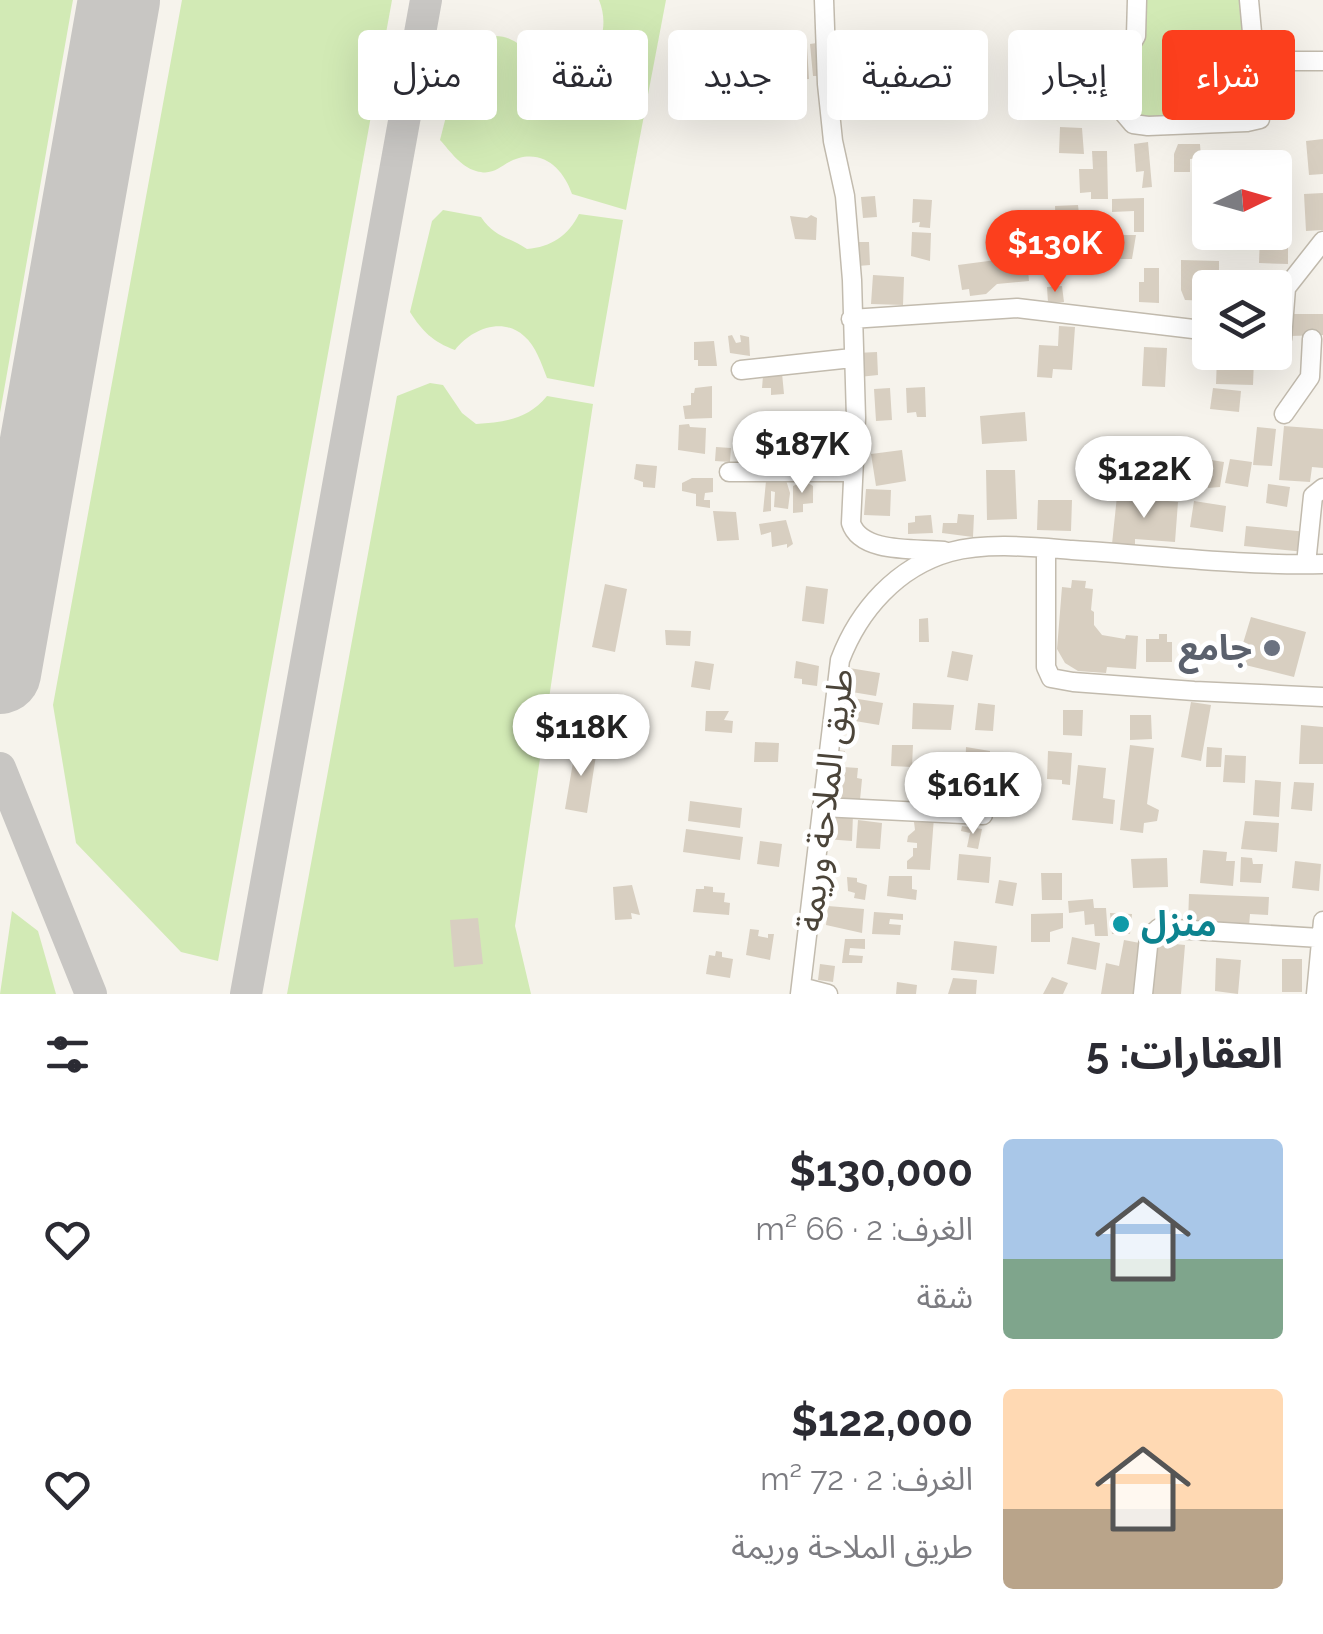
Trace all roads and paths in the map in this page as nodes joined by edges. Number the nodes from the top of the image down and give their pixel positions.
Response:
1 (824, 0) edge
2 (1137, 0) edge
3 (1249, 0) edge
4 (1252, 30) edge
5 (1295, 61) edge
6 (1323, 61) edge
7 (1248, 120) edge
8 (1323, 241) edge
9 (1292, 280) edge
10 (851, 318) junction
11 (1192, 329) edge
12 (1292, 339) edge
13 (1318, 340) edge
14 (852, 358) junction
15 (741, 370) dead end
16 (1284, 414) dead end
17 (729, 472) dead end
18 (852, 472) junction
19 (1323, 488) edge
20 (1046, 548) junction
21 (951, 552) junction
22 (1314, 564) edge
23 (1323, 697) edge
24 (822, 807) junction
25 (983, 815) dead end
26 (1322, 930) edge
27 (800, 991) edge
28 (828, 994) edge
29 (1143, 994) edge
30 (1316, 994) edge

1 - 10 street
2 - 7 street
3 - 4 street
5 - 6 street
8 - 9 street
10 - 11 street
10 - 14 street
12 - 13 street
13 - 16 street
14 - 15 street
14 - 18 street
17 - 18 street
18 - 21 street
19 - 22 street
20 - 21 street, طريق الملاحة وريمة
20 - 22 street, طريق الملاحة وريمة
20 - 23 street
21 - 24 street, طريق الملاحة وريمة
24 - 25 street
24 - 27 street, طريق الملاحة وريمة
26 - 29 street
26 - 30 street
27 - 28 street

